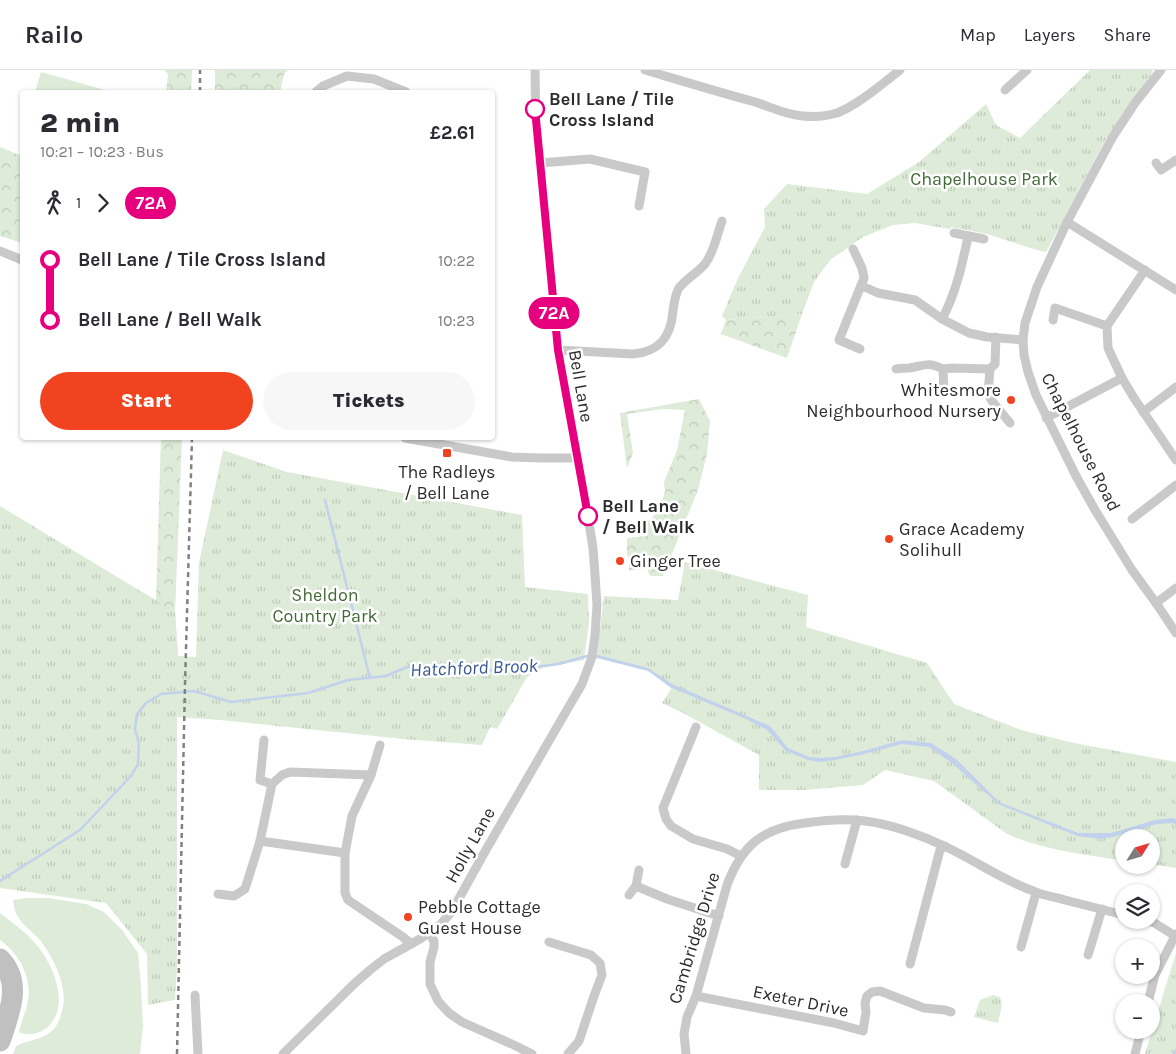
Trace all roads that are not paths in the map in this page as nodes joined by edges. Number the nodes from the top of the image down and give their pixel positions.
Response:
1 (535, 70) edge
2 (645, 70) edge
3 (900, 70) edge
4 (1027, 70) edge
5 (1161, 70) edge
6 (364, 74) edge
7 (318, 90) edge
8 (401, 90) edge
9 (1005, 90) dead end
10 (1176, 160) edge
11 (1156, 162) dead end
12 (540, 163) junction
13 (639, 206) dead end
14 (722, 221) dead end
15 (1068, 222) junction
16 (954, 233) dead end
17 (968, 237) junction
18 (984, 240) dead end
19 (852, 248) dead end
20 (0, 251) edge
21 (20, 259) edge
22 (1145, 270) junction
23 (862, 286) junction
24 (1176, 290) edge
25 (942, 319) junction
26 (1052, 320) dead end
27 (1107, 326) junction
28 (996, 337) junction
29 (1023, 340) junction
30 (860, 349) dead end
31 (558, 350) junction
32 (896, 368) dead end
33 (943, 369) junction
34 (990, 369) junction
35 (1122, 378) junction
36 (1176, 387) edge
37 (944, 394) dead end
38 (1143, 412) junction
39 (1046, 418) junction
40 (1010, 423) dead end
41 (416, 440) edge
42 (577, 458) junction
43 (1176, 460) edge
44 (1176, 485) edge
45 (1132, 519) dead end
46 (1176, 588) edge
47 (1156, 602) junction
48 (1176, 632) edge
49 (594, 647) joint
50 (696, 727) dead end
51 (264, 740) dead end
52 (380, 745) dead end
53 (372, 775) junction
54 (272, 784) junction
55 (857, 820) junction
56 (260, 841) junction
57 (945, 846) junction
58 (345, 853) junction
59 (741, 856) junction
60 (846, 864) dead end
61 (639, 870) dead end
62 (636, 886) junction
63 (1036, 892) junction
64 (218, 894) dead end
65 (629, 895) dead end
66 (1102, 910) junction
67 (1115, 913) edge
68 (719, 916) junction
69 (1160, 926) edge
70 (429, 933) junction
71 (1175, 935) edge
72 (549, 942) dead end
73 (411, 944) junction
74 (1021, 947) dead end
75 (1088, 955) dead end
76 (910, 964) dead end
77 (1150, 994) edge
78 (196, 995) dead end
79 (696, 996) junction
80 (951, 1012) dead end
81 (1139, 1039) edge
82 (285, 1053) edge
83 (198, 1054) edge
84 (532, 1054) edge
85 (568, 1054) edge
86 (686, 1054) edge
87 (1135, 1054) edge

1 - 12 street, Bell Lane
2 - 3 street
4 - 9 street
5 - 15 street, Chapelhouse Road
6 - 7 street
6 - 8 street
10 - 11 street
12 - 13 street
12 - 31 street, Bell Lane
14 - 31 street
15 - 22 street
15 - 29 street, Chapelhouse Road
16 - 17 street
17 - 18 street
17 - 25 street
19 - 23 street
20 - 21 street
22 - 24 street
22 - 27 street
23 - 25 street
23 - 30 street
25 - 28 street
26 - 27 street
27 - 35 street
28 - 29 street
28 - 34 street
29 - 39 street, Chapelhouse Road
31 - 42 street, Bell Lane
32 - 33 street
33 - 34 street
33 - 37 street
34 - 40 street
35 - 38 street
35 - 39 street
36 - 38 street
38 - 43 street
39 - 47 street, Chapelhouse Road
41 - 42 street
42 - 49 street, Bell Lane
44 - 45 street
46 - 47 street
47 - 48 street, Chapelhouse Road
49 - 70 street, Holly Lane
50 - 59 street
51 - 54 street
52 - 53 street
53 - 54 street
53 - 58 street
54 - 56 street
55 - 57 street, Cambridge Drive
55 - 59 street, Cambridge Drive
55 - 60 street
56 - 58 street
56 - 64 street
57 - 63 street, Cambridge Drive
57 - 76 street
58 - 73 street
59 - 68 street, Cambridge Drive
61 - 62 street
62 - 65 street
62 - 68 street
63 - 66 street, Cambridge Drive
63 - 74 street
66 - 67 street, Cambridge Drive
66 - 75 street
68 - 79 street, Cambridge Drive
69 - 71 street
70 - 73 street, Holly Lane
70 - 84 street
71 - 77 street
72 - 85 street
73 - 82 street, Holly Lane
78 - 83 street
79 - 80 street, Exeter Drive
79 - 86 street, Cambridge Drive
81 - 87 street

